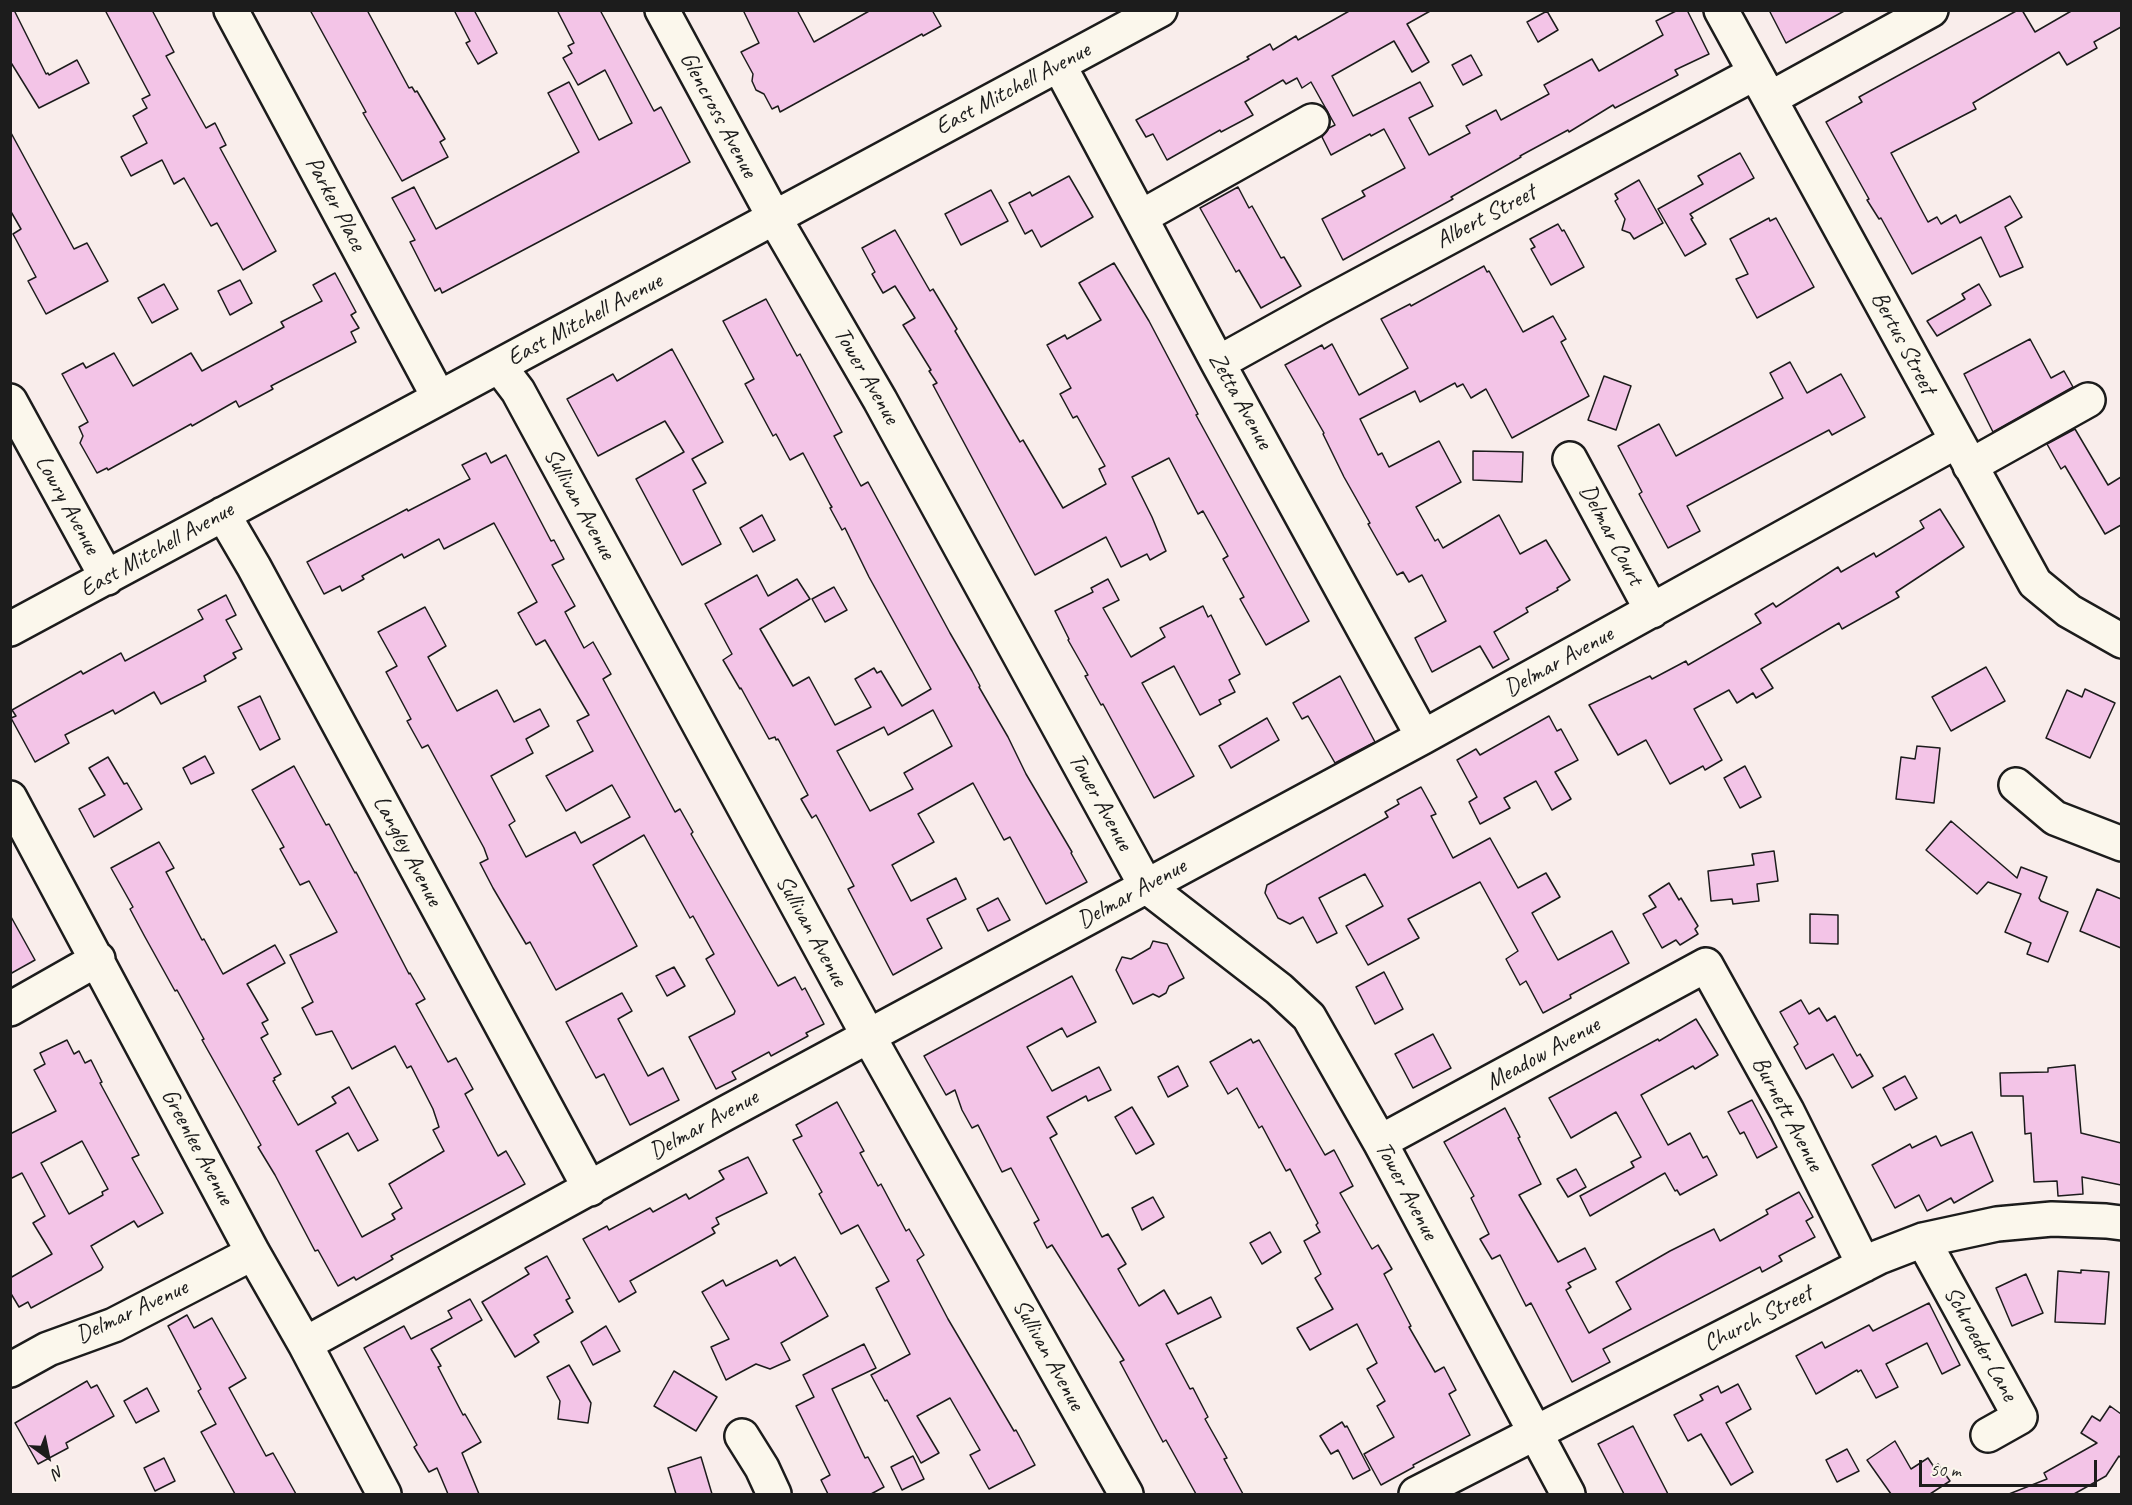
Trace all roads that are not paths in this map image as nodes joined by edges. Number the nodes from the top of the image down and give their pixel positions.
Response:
1 (231, 10) edge
2 (662, 10) edge
3 (1160, 10) edge
4 (1721, 10) edge
5 (1931, 10) edge
6 (1059, 64) junction
7 (1763, 86) junction
8 (1312, 121) dead end
9 (1141, 217) junction
10 (775, 219) junction
11 (1218, 363) junction
12 (499, 366) junction
13 (439, 398) junction
14 (2088, 400) dead end
15 (10, 401) edge
16 (1964, 454) junction
17 (1570, 459) dead end
18 (223, 513) junction
19 (107, 578) junction
20 (1652, 610) junction
21 (10, 629) edge
22 (2121, 641) edge
23 (1422, 737) junction
24 (2016, 784) dead end
25 (10, 798) edge
26 (2118, 833) edge
27 (1146, 886) junction
28 (98, 959) junction
29 (1707, 965) joint
30 (10, 1009) edge
31 (869, 1037) junction
32 (1380, 1142) junction
33 (590, 1189) junction
34 (2121, 1223) edge
35 (1923, 1240) junction
36 (254, 1253) junction
37 (1864, 1265) junction
38 (305, 1344) junction
39 (10, 1370) edge
40 (1536, 1433) junction
41 (1988, 1435) dead end
42 (742, 1436) dead end
43 (384, 1494) edge
44 (774, 1494) edge
45 (1126, 1494) edge
46 (1416, 1494) edge
47 (1568, 1494) edge

1 - 13 street, Parker Place
2 - 10 street, Glencross Avenue
3 - 6 street, East Mitchell Avenue
4 - 7 street, Bertus Street
5 - 7 street, Albert Street
6 - 9 street, Zetta Avenue
6 - 10 street, East Mitchell Avenue
7 - 11 street, Albert Street
7 - 16 street, Bertus Street
8 - 9 street
9 - 11 street, Zetta Avenue
10 - 12 street, East Mitchell Avenue
10 - 27 street, Tower Avenue
11 - 23 street, Zetta Avenue
12 - 13 street, East Mitchell Avenue
12 - 31 street, Sullivan Avenue
13 - 18 street, East Mitchell Avenue
14 - 16 street, Delmar Avenue
15 - 19 street, Lowry Avenue
16 - 20 street, Delmar Avenue
16 - 22 street, Bertus Street
17 - 20 street, Delmar Court
18 - 19 street, East Mitchell Avenue
18 - 33 street, Langley Avenue
19 - 21 street, East Mitchell Avenue
20 - 23 street, Delmar Avenue
23 - 27 street, Delmar Avenue
24 - 26 street
25 - 28 street, Greenlee Avenue
27 - 31 street, Delmar Avenue
27 - 32 street, Tower Avenue
28 - 30 street
28 - 36 street, Greenlee Avenue
29 - 32 street, Meadow Avenue
29 - 37 street, Burnett Avenue
31 - 33 street, Delmar Avenue
31 - 45 street, Sullivan Avenue
32 - 40 street, Tower Avenue
33 - 38 street, Delmar Avenue
34 - 35 street, Church Street
35 - 37 street, Church Street
35 - 41 street, Schroeder Lane
36 - 38 street, Greenlee Avenue
36 - 39 street, Delmar Avenue
37 - 40 street, Church Street
38 - 43 street, Greenlee Avenue
40 - 46 street, Church Street
40 - 47 street, Tower Avenue
42 - 44 street

